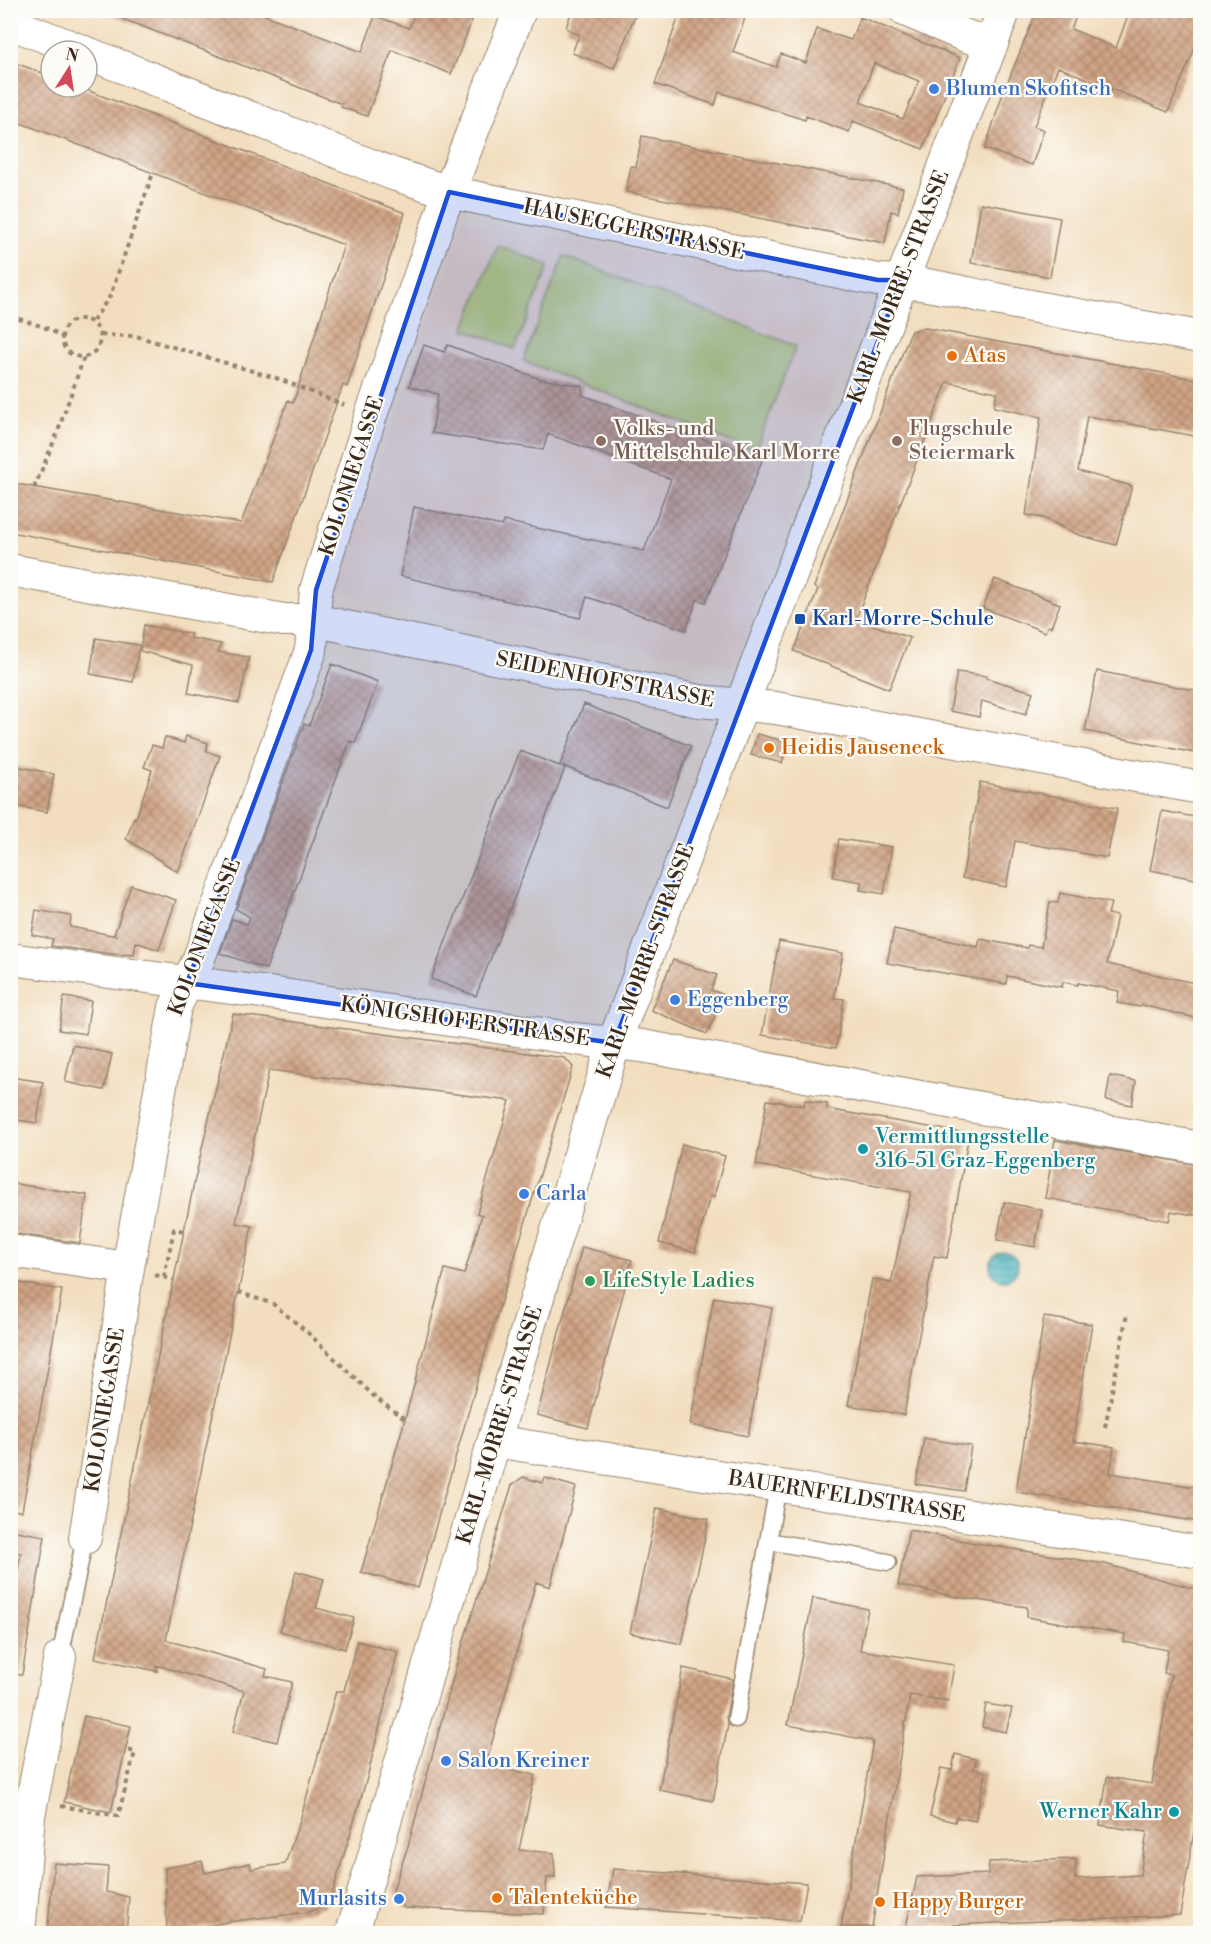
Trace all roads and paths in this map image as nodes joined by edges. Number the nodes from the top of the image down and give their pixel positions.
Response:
1 (520, 10) edge
2 (905, 10) edge
3 (1004, 10) edge
4 (10, 23) edge
5 (51, 39) edge
6 (992, 44) junction
7 (99, 58) edge
8 (153, 173) dead end
9 (449, 192) junction
10 (901, 280) junction
11 (10, 316) edge
12 (93, 321) junction
13 (101, 335) junction
14 (62, 336) junction
15 (1200, 337) edge
16 (84, 357) junction
17 (353, 408) dead end
18 (34, 488) dead end
19 (10, 570) edge
20 (313, 620) junction
21 (740, 706) junction
22 (1200, 788) edge
23 (10, 959) edge
24 (187, 983) junction
25 (614, 1043) junction
26 (1200, 1148) edge
27 (184, 1231) dead end
28 (10, 1251) edge
29 (128, 1268) junction
30 (164, 1277) dead end
31 (238, 1292) dead end
32 (1127, 1314) dead end
33 (405, 1419) dead end
34 (1105, 1427) dead end
35 (494, 1441) junction
36 (778, 1486) junction
37 (85, 1538) joint
38 (768, 1541) junction
39 (1200, 1552) edge
40 (888, 1562) dead end
41 (60, 1657) joint
42 (736, 1719) dead end
43 (128, 1750) dead end
44 (52, 1804) dead end
45 (19, 1934) edge
46 (352, 1934) edge

1 - 9 street, KOLONIEGASSE
2 - 6 street
3 - 6 main road, KARL-MORRE-STRASSE
4 - 5 street
6 - 10 main road, KARL-MORRE-STRASSE
7 - 9 street, HAUSEGGERSTRASSE
8 - 12 path
9 - 10 street, HAUSEGGERSTRASSE
9 - 20 street, KOLONIEGASSE
10 - 15 street, HAUSEGGERSTRASSE
10 - 21 main road, KARL-MORRE-STRASSE
11 - 14 path
12 - 13 path
12 - 14 path
13 - 16 path
13 - 17 path
14 - 16 path
16 - 18 path
19 - 20 street, SEIDENHOFSTRASSE
20 - 21 street, SEIDENHOFSTRASSE
20 - 24 street, KOLONIEGASSE
21 - 22 street, SEIDENHOFSTRASSE
21 - 25 main road, KARL-MORRE-STRASSE
23 - 24 street, KÖNIGSHOFERSTRASSE
24 - 25 street, KÖNIGSHOFERSTRASSE
24 - 29 street, KOLONIEGASSE
25 - 26 street, KÖNIGSHOFERSTRASSE
25 - 35 main road, KARL-MORRE-STRASSE
27 - 30 path
28 - 29 street
29 - 37 street, KOLONIEGASSE
31 - 33 path
32 - 34 path
35 - 36 street, BAUERNFELDSTRASSE
35 - 46 main road, KARL-MORRE-STRASSE
36 - 38 lane
36 - 39 street, BAUERNFELDSTRASSE
37 - 41 lane, KOLONIEGASSE
38 - 40 lane
38 - 42 lane
41 - 45 street, KOLONIEGASSE
43 - 44 path

